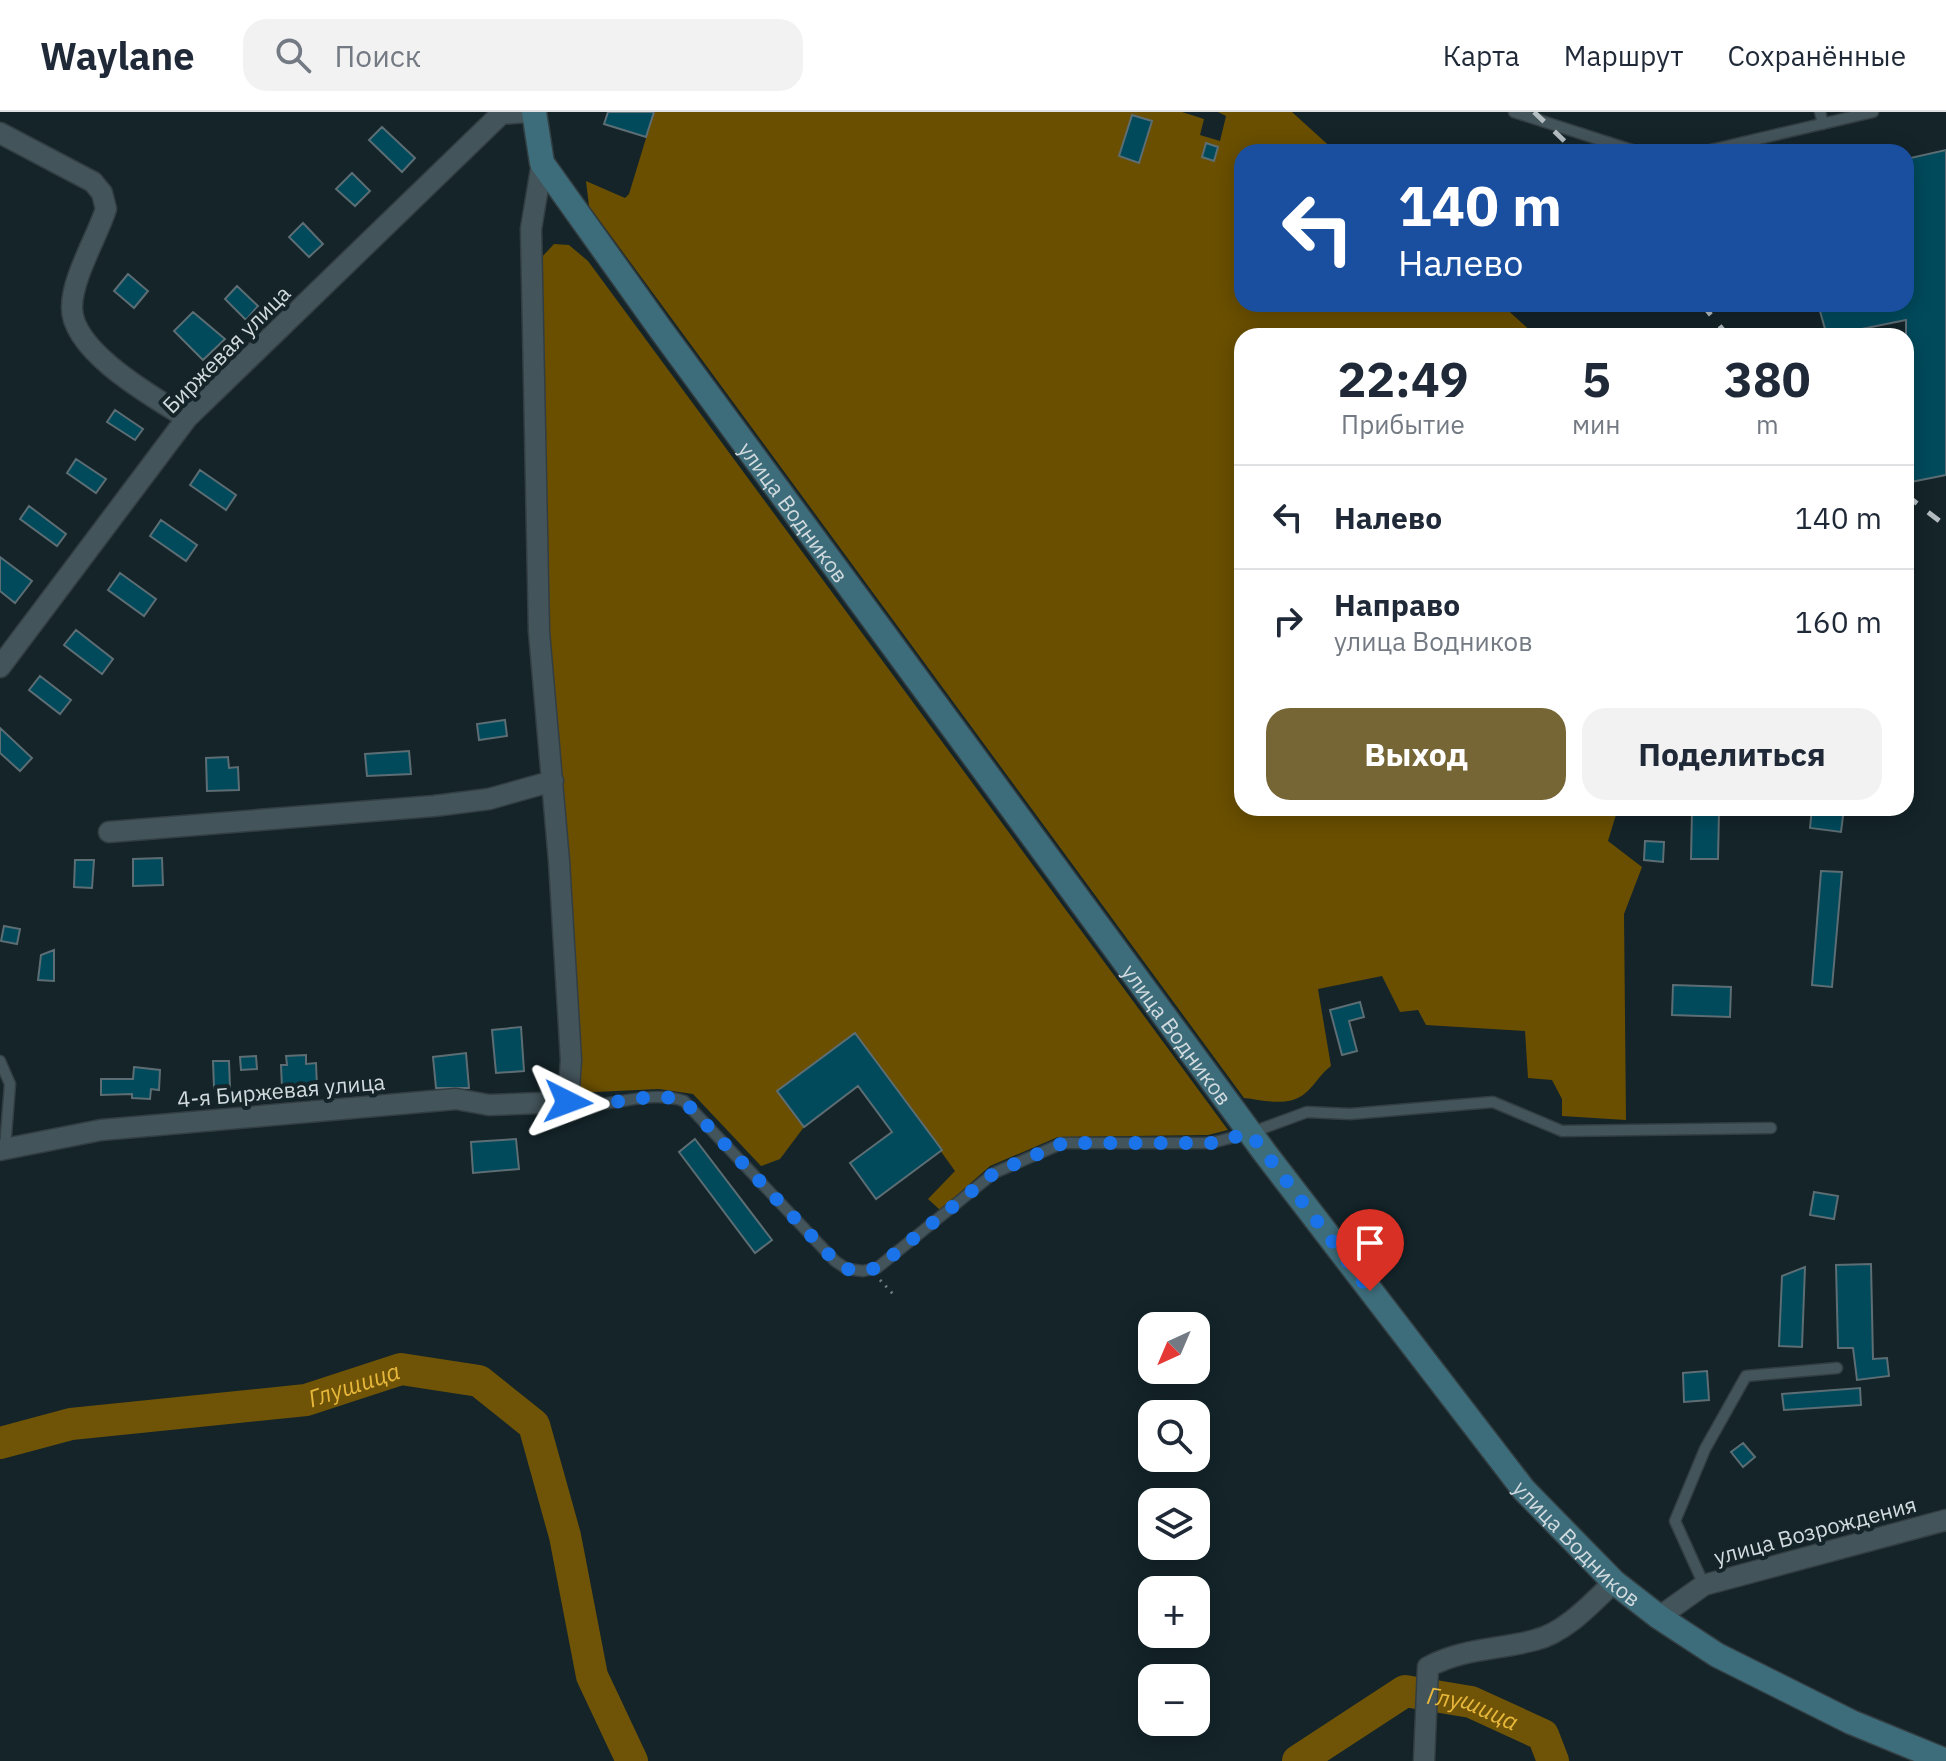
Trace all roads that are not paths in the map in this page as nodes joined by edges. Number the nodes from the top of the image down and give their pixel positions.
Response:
1 (6, 112) edge
2 (528, 112) edge
3 (534, 112) edge
4 (1514, 112) edge
5 (1820, 112) edge
6 (1873, 112) edge
7 (0, 124) edge
8 (1823, 124) junction
9 (0, 133) edge
10 (1613, 144) edge
11 (1737, 144) edge
12 (542, 163) junction
13 (187, 418) junction
14 (0, 667) edge
15 (553, 781) junction
16 (109, 832) dead end
17 (0, 1061) edge
18 (568, 1102) junction
19 (1771, 1128) dead end
20 (1250, 1133) junction
21 (2, 1149) edge
22 (1837, 1368) dead end
23 (1946, 1520) edge
24 (1614, 1582) junction
25 (1704, 1585) junction
26 (1659, 1617) junction
27 (1424, 1761) edge
28 (1946, 1761) edge

1 - 7 street
2 - 13 street, Биржевая улица
3 - 12 main road
4 - 10 lane
5 - 8 lane
6 - 8 lane
8 - 11 lane
9 - 13 street
12 - 15 street
12 - 20 main road, улица Водников
13 - 14 street, Биржевая улица
15 - 16 street
15 - 18 street
17 - 21 lane
18 - 20 lane
18 - 21 street, 4-я Биржевая улица
19 - 20 lane
20 - 24 main road, улица Водников
22 - 25 lane
23 - 25 street, улица Возрождения
24 - 26 main road, улица Водников
24 - 27 street
25 - 26 street, улица Возрождения
26 - 28 main road, улица Водников

